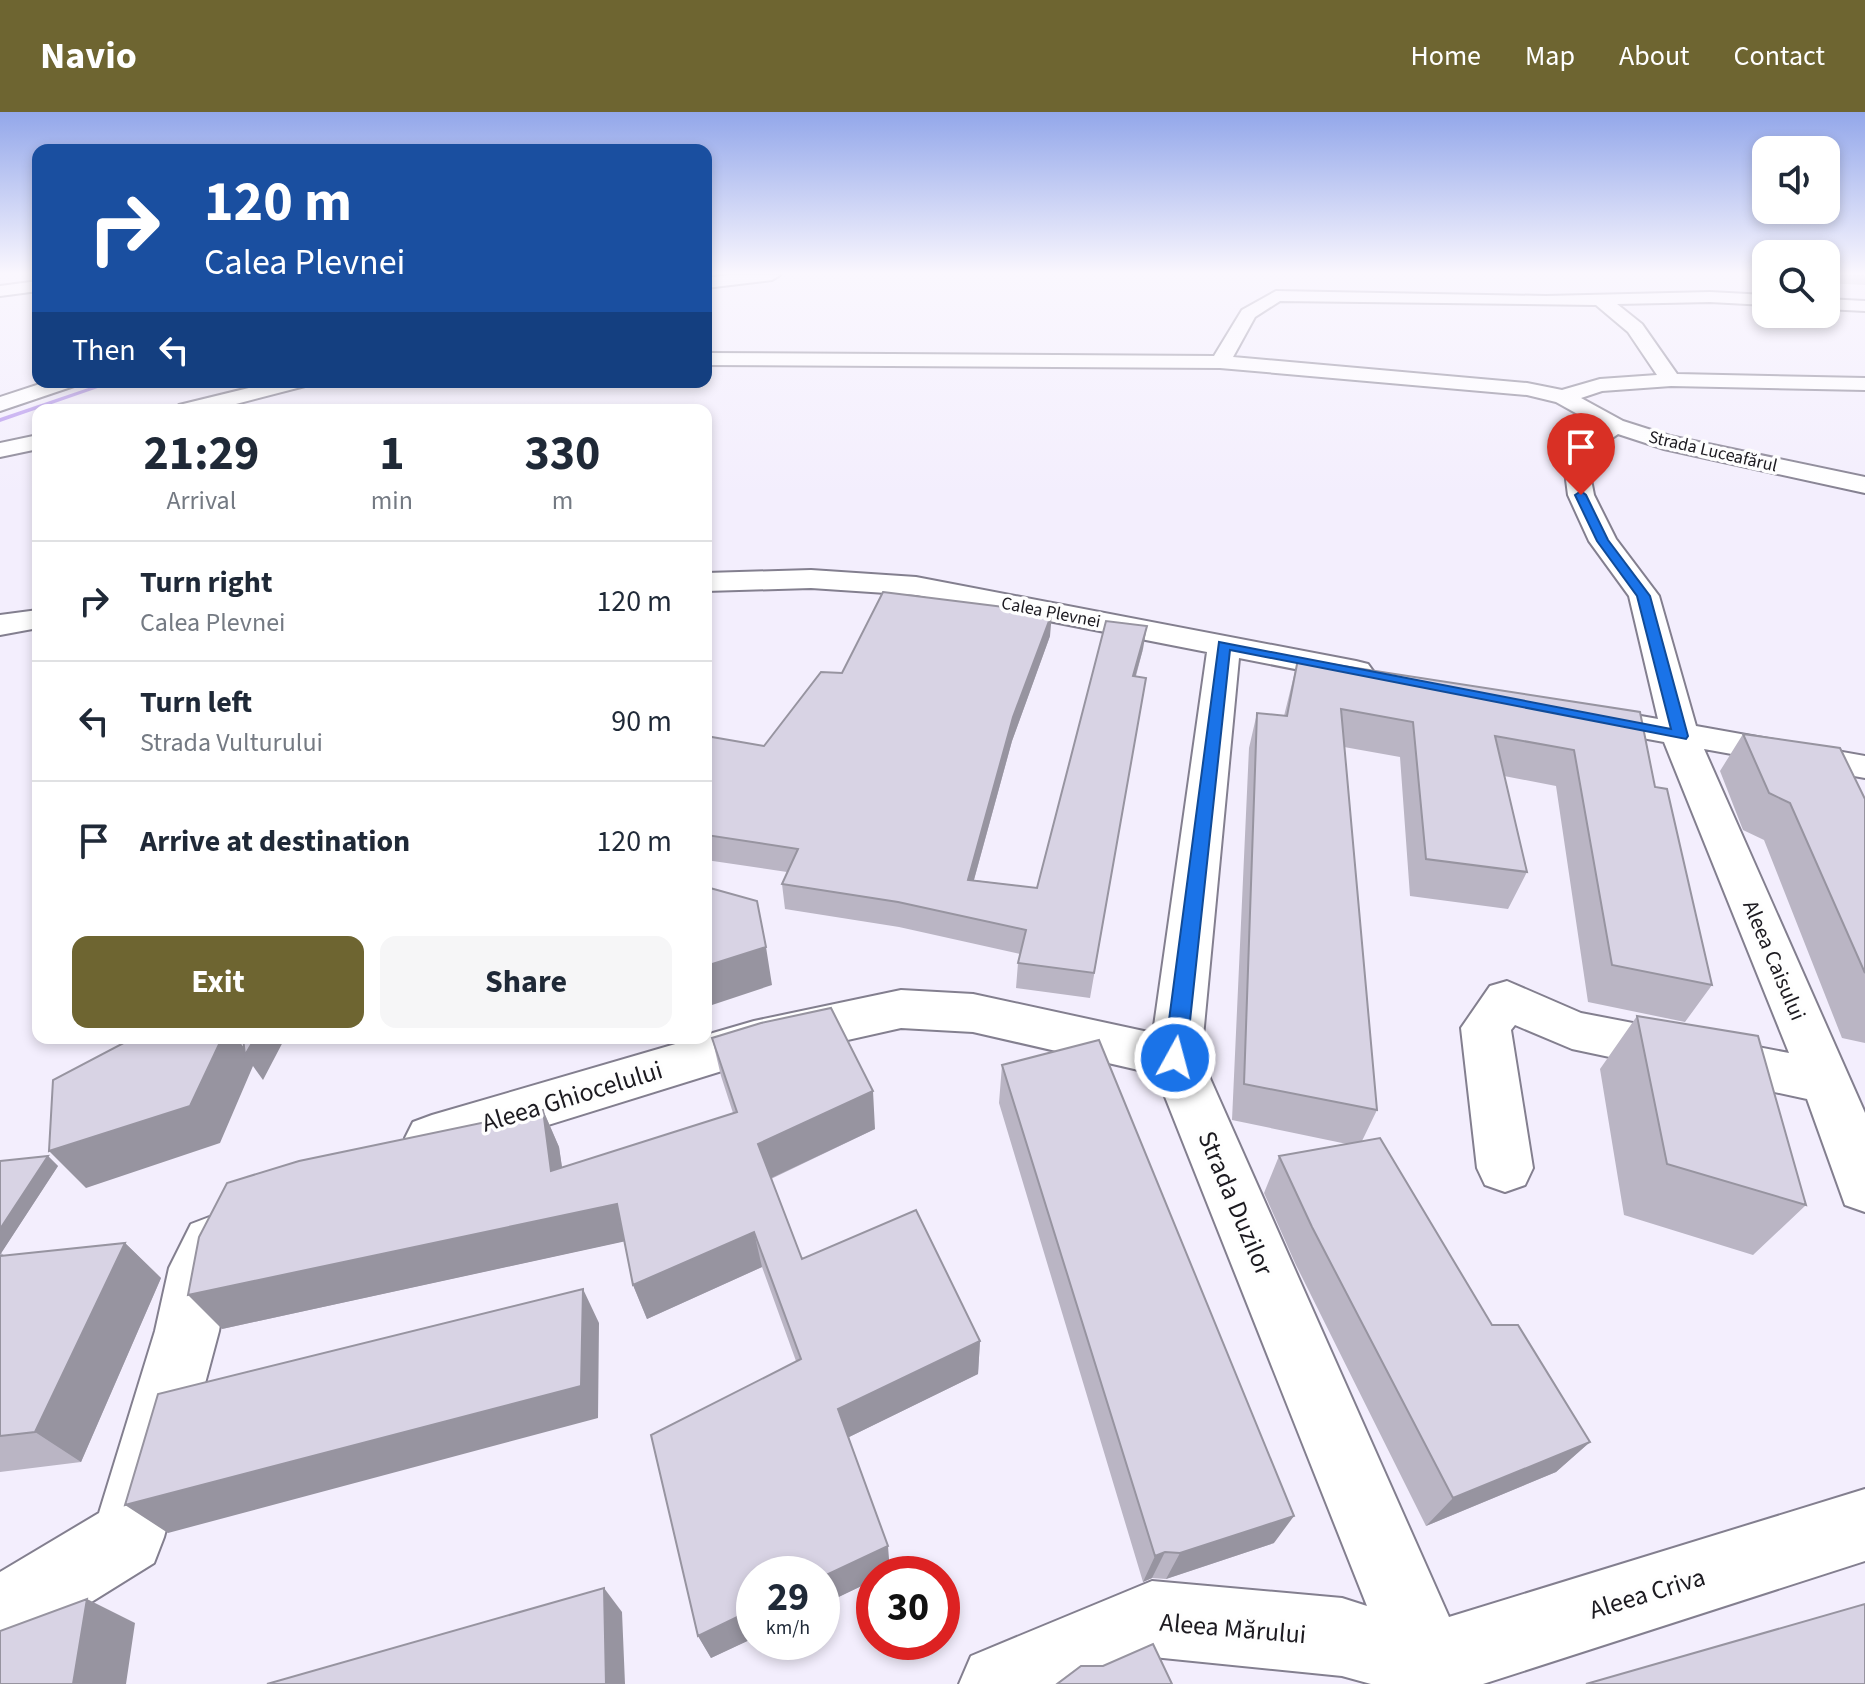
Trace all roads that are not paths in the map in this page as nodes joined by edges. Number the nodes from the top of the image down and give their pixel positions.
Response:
1 (1228, 348) edge
2 (1649, 348) edge
3 (712, 359) edge
4 (1220, 362) junction
5 (1671, 380) junction
6 (1865, 384) edge
7 (49, 388) edge
8 (274, 388) edge
9 (1563, 397) junction
10 (0, 404) edge
11 (211, 404) edge
12 (1615, 426) junction
13 (32, 443) edge
14 (0, 450) edge
15 (1865, 485) edge
16 (712, 582) edge
17 (32, 620) edge
18 (0, 625) edge
19 (1224, 645) junction
20 (1391, 678) edge
21 (1558, 711) edge
22 (1680, 736) junction
23 (1865, 767) edge
24 (1175, 1058) junction
25 (1827, 1082) junction
26 (388, 1152) edge
27 (1505, 1168) dead end
28 (1865, 1187) edge
29 (235, 1198) edge
30 (1865, 1525) edge
31 (0, 1615) edge
32 (1436, 1673) edge
33 (999, 1684) edge

1 - 4 street
2 - 5 street
3 - 4 street, Strada Luceafărul
4 - 9 street, Strada Luceafărul
5 - 6 street
5 - 9 street
7 - 10 street
8 - 11 street
9 - 12 street, Strada Luceafărul
12 - 15 street, Strada Luceafărul
12 - 22 street, Aleea Caisului
13 - 14 street
16 - 19 street, Calea Plevnei
17 - 18 street
19 - 20 street, Calea Plevnei
19 - 24 street, Strada Duzilor
21 - 22 street
22 - 23 street
22 - 25 street, Aleea Caisului
24 - 26 street, Aleea Ghiocelului
24 - 32 street, Strada Duzilor
25 - 27 street
25 - 28 street, Aleea Caisului
29 - 31 street
30 - 32 street, Aleea Criva
32 - 33 street, Aleea Mărului

